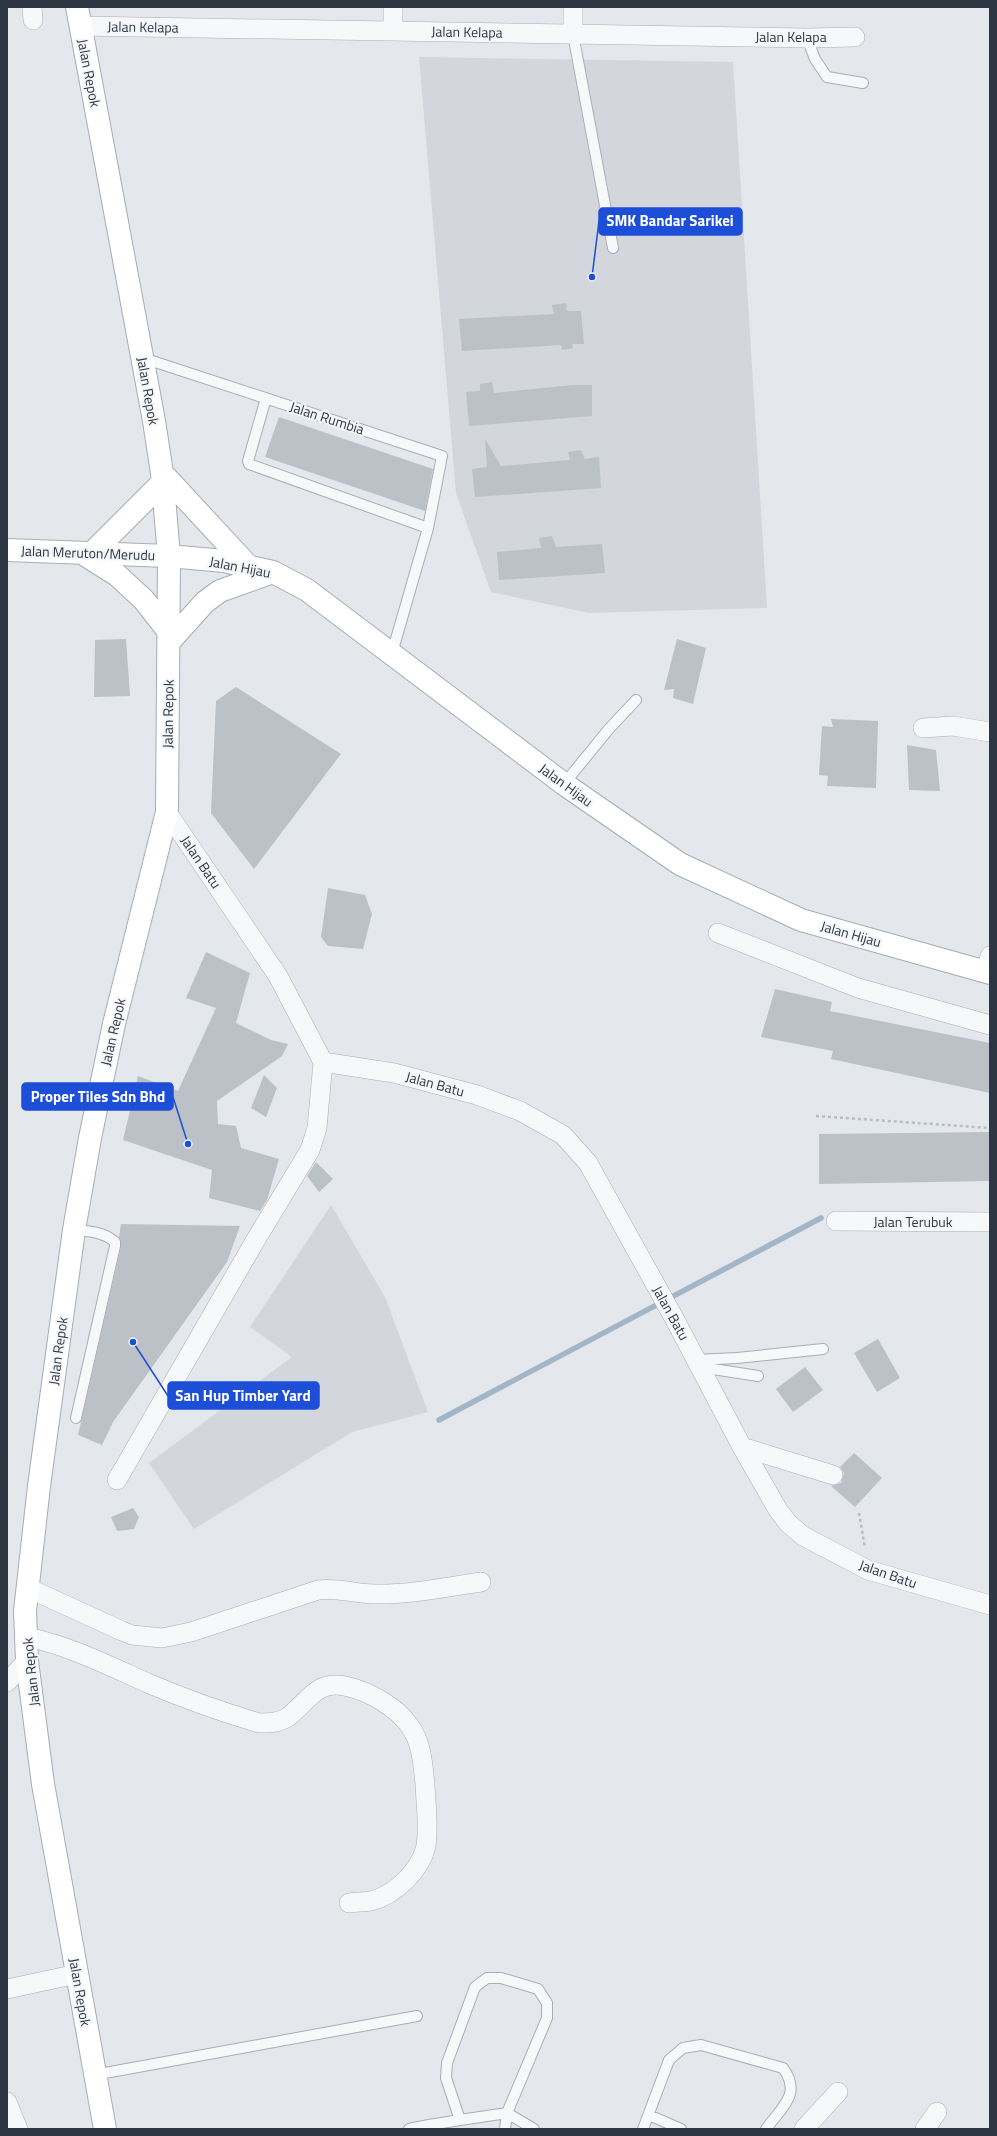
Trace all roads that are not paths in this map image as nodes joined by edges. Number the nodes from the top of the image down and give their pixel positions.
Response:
1 (393, 7) edge
2 (573, 7) edge
3 (79, 16) edge
4 (393, 31) junction
5 (573, 34) junction
6 (855, 37) dead end
7 (808, 38) junction
8 (863, 83) dead end
9 (613, 248) dead end
10 (143, 358) junction
11 (266, 398) junction
12 (162, 478) junction
13 (428, 528) junction
14 (7, 550) edge
15 (87, 553) junction
16 (169, 556) junction
17 (249, 567) junction
18 (272, 572) junction
19 (169, 637) junction
20 (392, 653) junction
21 (636, 700) dead end
22 (924, 728) dead end
23 (990, 732) edge
24 (564, 784) junction
25 (166, 812) junction
26 (718, 933) dead end
27 (989, 967) edge
28 (990, 1025) edge
29 (323, 1062) junction
30 (836, 1221) dead end
31 (990, 1222) edge
32 (74, 1230) junction
33 (823, 1349) dead end
34 (698, 1363) junction
35 (758, 1376) dead end
36 (76, 1418) dead end
37 (742, 1447) junction
38 (833, 1475) dead end
39 (117, 1480) dead end
40 (481, 1582) dead end
41 (28, 1588) junction
42 (990, 1605) edge
43 (27, 1637) junction
44 (27, 1661) junction
45 (7, 1682) edge
46 (350, 1903) dead end
47 (77, 1974) junction
48 (7, 1989) edge
49 (417, 2016) dead end
50 (94, 2075) junction
51 (838, 2092) dead end
52 (7, 2102) edge
53 (937, 2112) dead end
54 (507, 2113) junction
55 (649, 2115) junction
56 (460, 2120) junction
57 (430, 2127) edge
58 (18, 2129) edge
59 (105, 2129) edge
60 (409, 2129) edge
61 (505, 2129) edge
62 (534, 2129) edge
63 (643, 2129) edge
64 (681, 2129) edge
65 (766, 2129) edge
66 (804, 2129) edge
67 (924, 2129) edge

1 - 4 street
2 - 5 street
3 - 4 street, Jalan Kelapa
3 - 10 main road, Jalan Repok
4 - 5 street, Jalan Kelapa
5 - 7 street, Jalan Kelapa
5 - 9 lane
6 - 7 street, Jalan Kelapa
7 - 8 lane
10 - 11 lane, Jalan Rumbia
10 - 12 main road, Jalan Repok
11 - 13 lane
11 - 13 lane, Jalan Rumbia
12 - 15 main road
12 - 16 main road, Jalan Repok
12 - 17 main road
13 - 20 lane
14 - 15 main road, Jalan Meruton/Merudu
15 - 16 main road, Jalan Meruton/Merudu
15 - 19 main road
16 - 17 main road, Jalan Hijau
16 - 19 main road, Jalan Repok
17 - 18 main road, Jalan Hijau
18 - 19 main road
18 - 20 main road, Jalan Hijau
19 - 25 main road, Jalan Repok
20 - 24 main road, Jalan Hijau
21 - 24 lane
22 - 23 street
24 - 27 main road, Jalan Hijau
25 - 29 street, Jalan Batu
25 - 32 main road, Jalan Repok
26 - 28 street
29 - 34 street, Jalan Batu
29 - 39 street
30 - 31 street, Jalan Terubuk
32 - 36 lane
32 - 41 main road, Jalan Repok
33 - 34 lane
34 - 35 lane
34 - 37 street, Jalan Batu
37 - 38 street
37 - 42 street, Jalan Batu
40 - 41 street
41 - 43 main road, Jalan Repok
43 - 44 main road, Jalan Repok
43 - 46 street
44 - 45 street
44 - 47 main road, Jalan Repok
47 - 48 street
47 - 50 main road, Jalan Repok
49 - 50 lane
50 - 59 main road, Jalan Repok
51 - 66 street
52 - 58 street
53 - 67 street
54 - 56 lane
54 - 56 lane
54 - 61 lane
54 - 62 lane
55 - 63 lane
55 - 64 lane
55 - 65 lane
56 - 57 lane
57 - 60 lane

